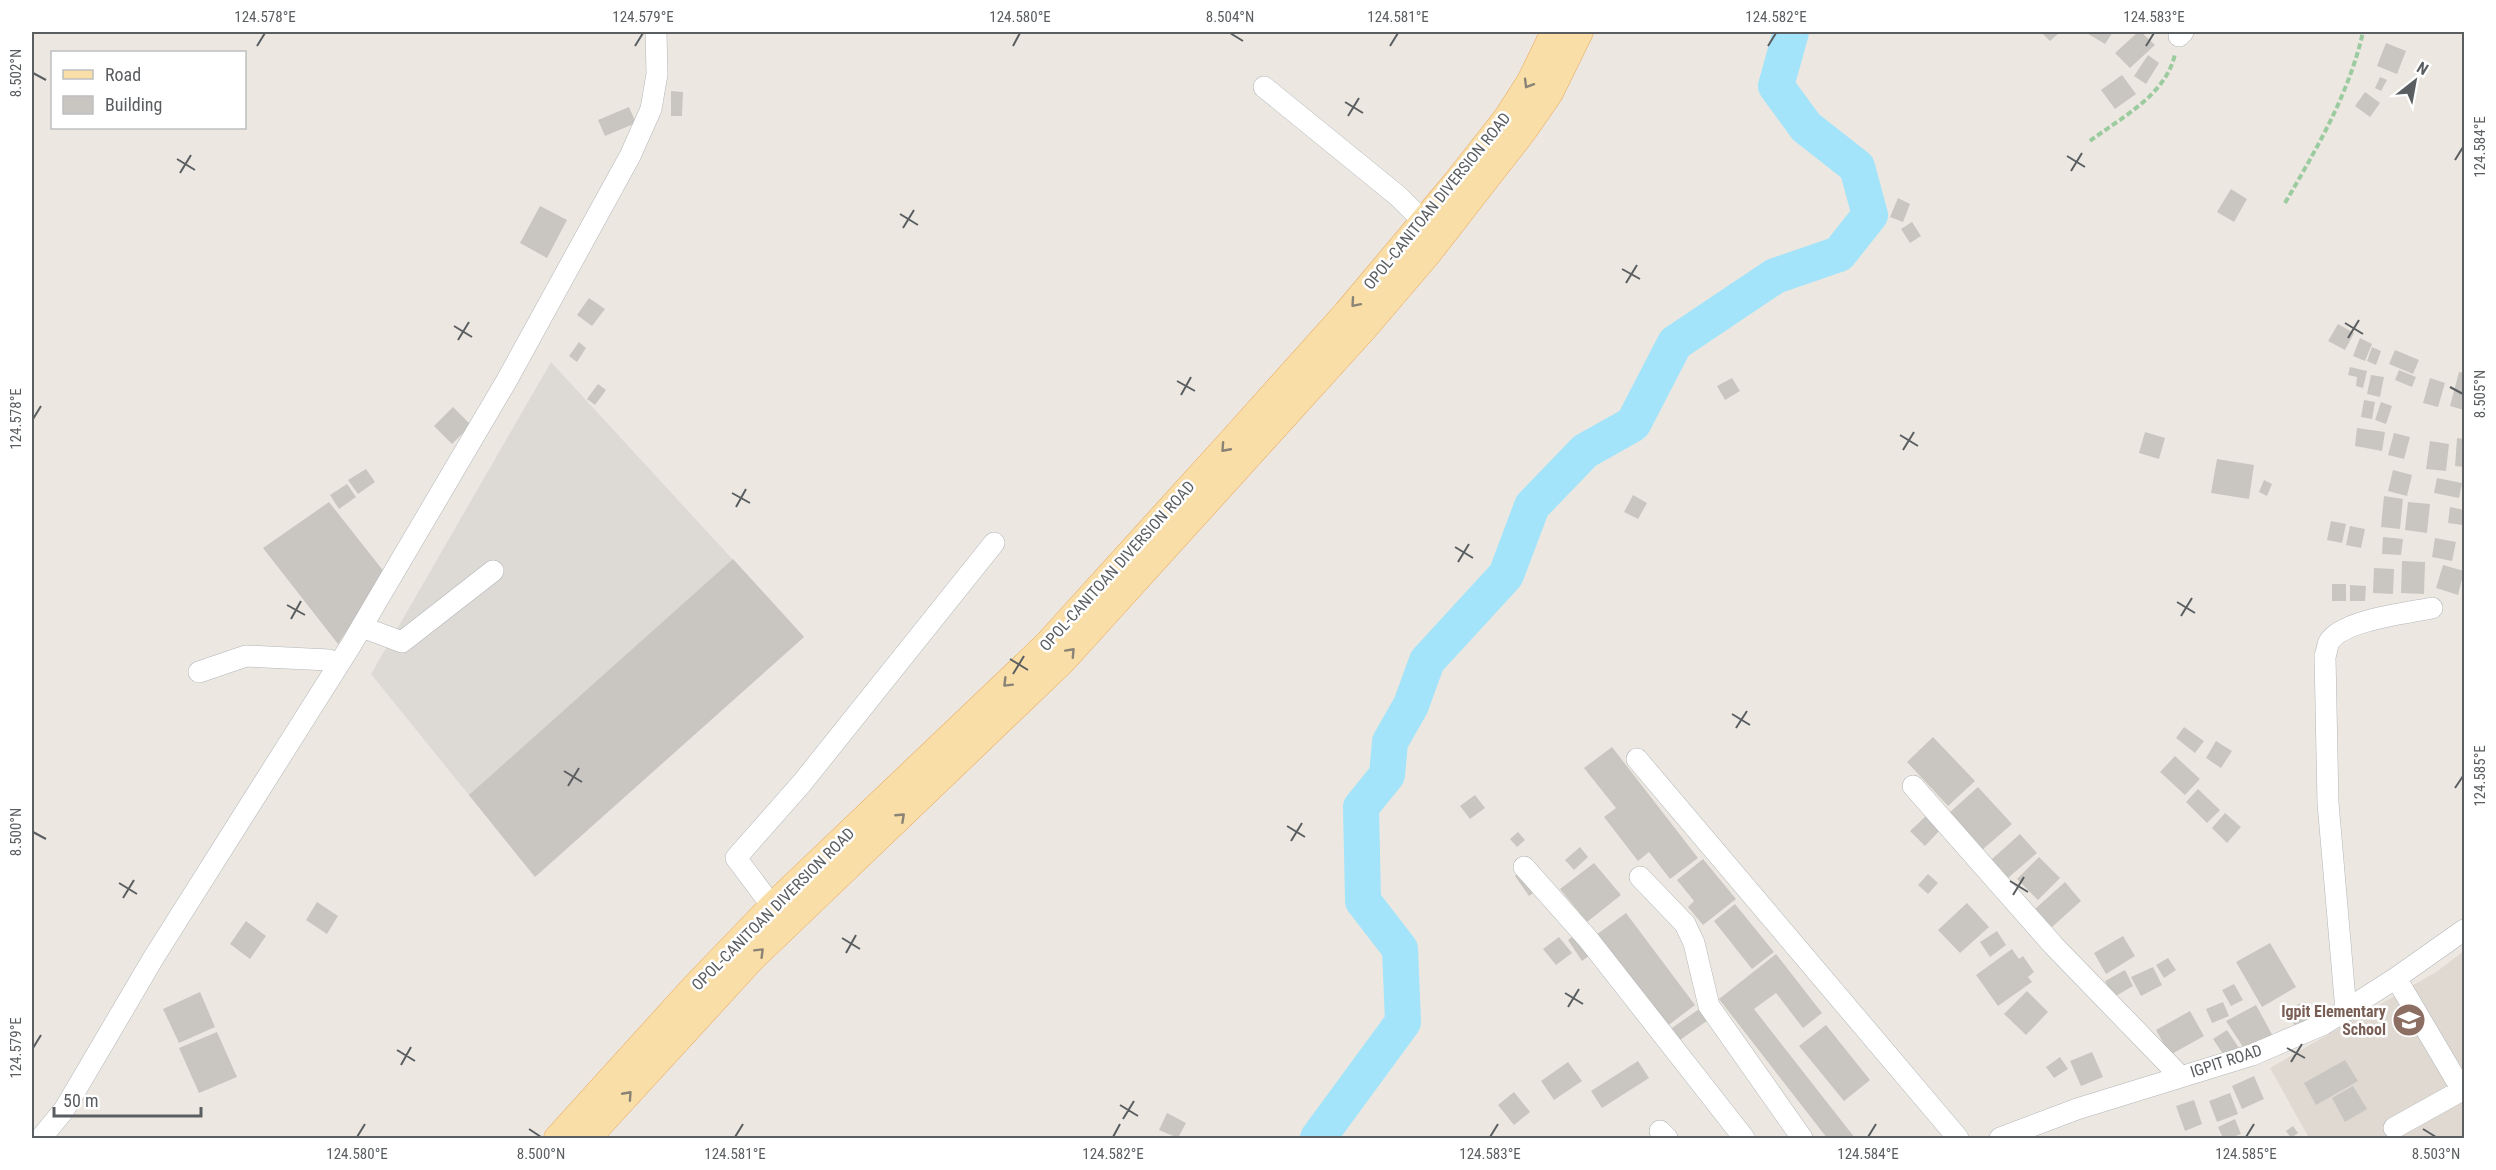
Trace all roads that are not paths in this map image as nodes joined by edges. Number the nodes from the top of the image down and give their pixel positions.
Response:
1 (657, 32) edge
2 (1554, 32) edge
3 (1580, 32) edge
4 (1264, 87) dead end
5 (1424, 222) junction
6 (994, 543) dead end
7 (493, 571) dead end
8 (2432, 608) dead end
9 (362, 627) junction
10 (339, 664) junction
11 (199, 672) dead end
12 (1637, 759) dead end
13 (1913, 786) dead end
14 (1524, 867) dead end
15 (1640, 877) dead end
16 (772, 906) junction
17 (2464, 930) edge
18 (2396, 978) junction
19 (2346, 1011) junction
20 (2181, 1076) junction
21 (2463, 1090) edge
22 (2394, 1128) dead end
23 (41, 1138) edge
24 (557, 1138) edge
25 (588, 1138) edge
26 (1744, 1138) edge
27 (1802, 1138) edge
28 (1958, 1138) edge
29 (2004, 1138) edge

1 - 9 street
2 -> 5 main road, OPOL-CANITOAN DIVERSION ROAD
25 -> 3 main road, OPOL-CANITOAN DIVERSION ROAD
4 - 5 street
5 -> 16 main road, OPOL-CANITOAN DIVERSION ROAD
6 - 16 street
7 - 9 street
8 - 19 street
9 - 10 street
10 - 11 street
10 - 23 street
12 - 28 street
13 - 20 street
14 - 26 street
15 - 27 street
16 - 24 main road, OPOL-CANITOAN DIVERSION ROAD
17 - 18 street, IGPIT ROAD
18 - 19 street, IGPIT ROAD
18 - 21 street
19 - 20 street, IGPIT ROAD
20 - 29 street, IGPIT ROAD
21 - 22 street

